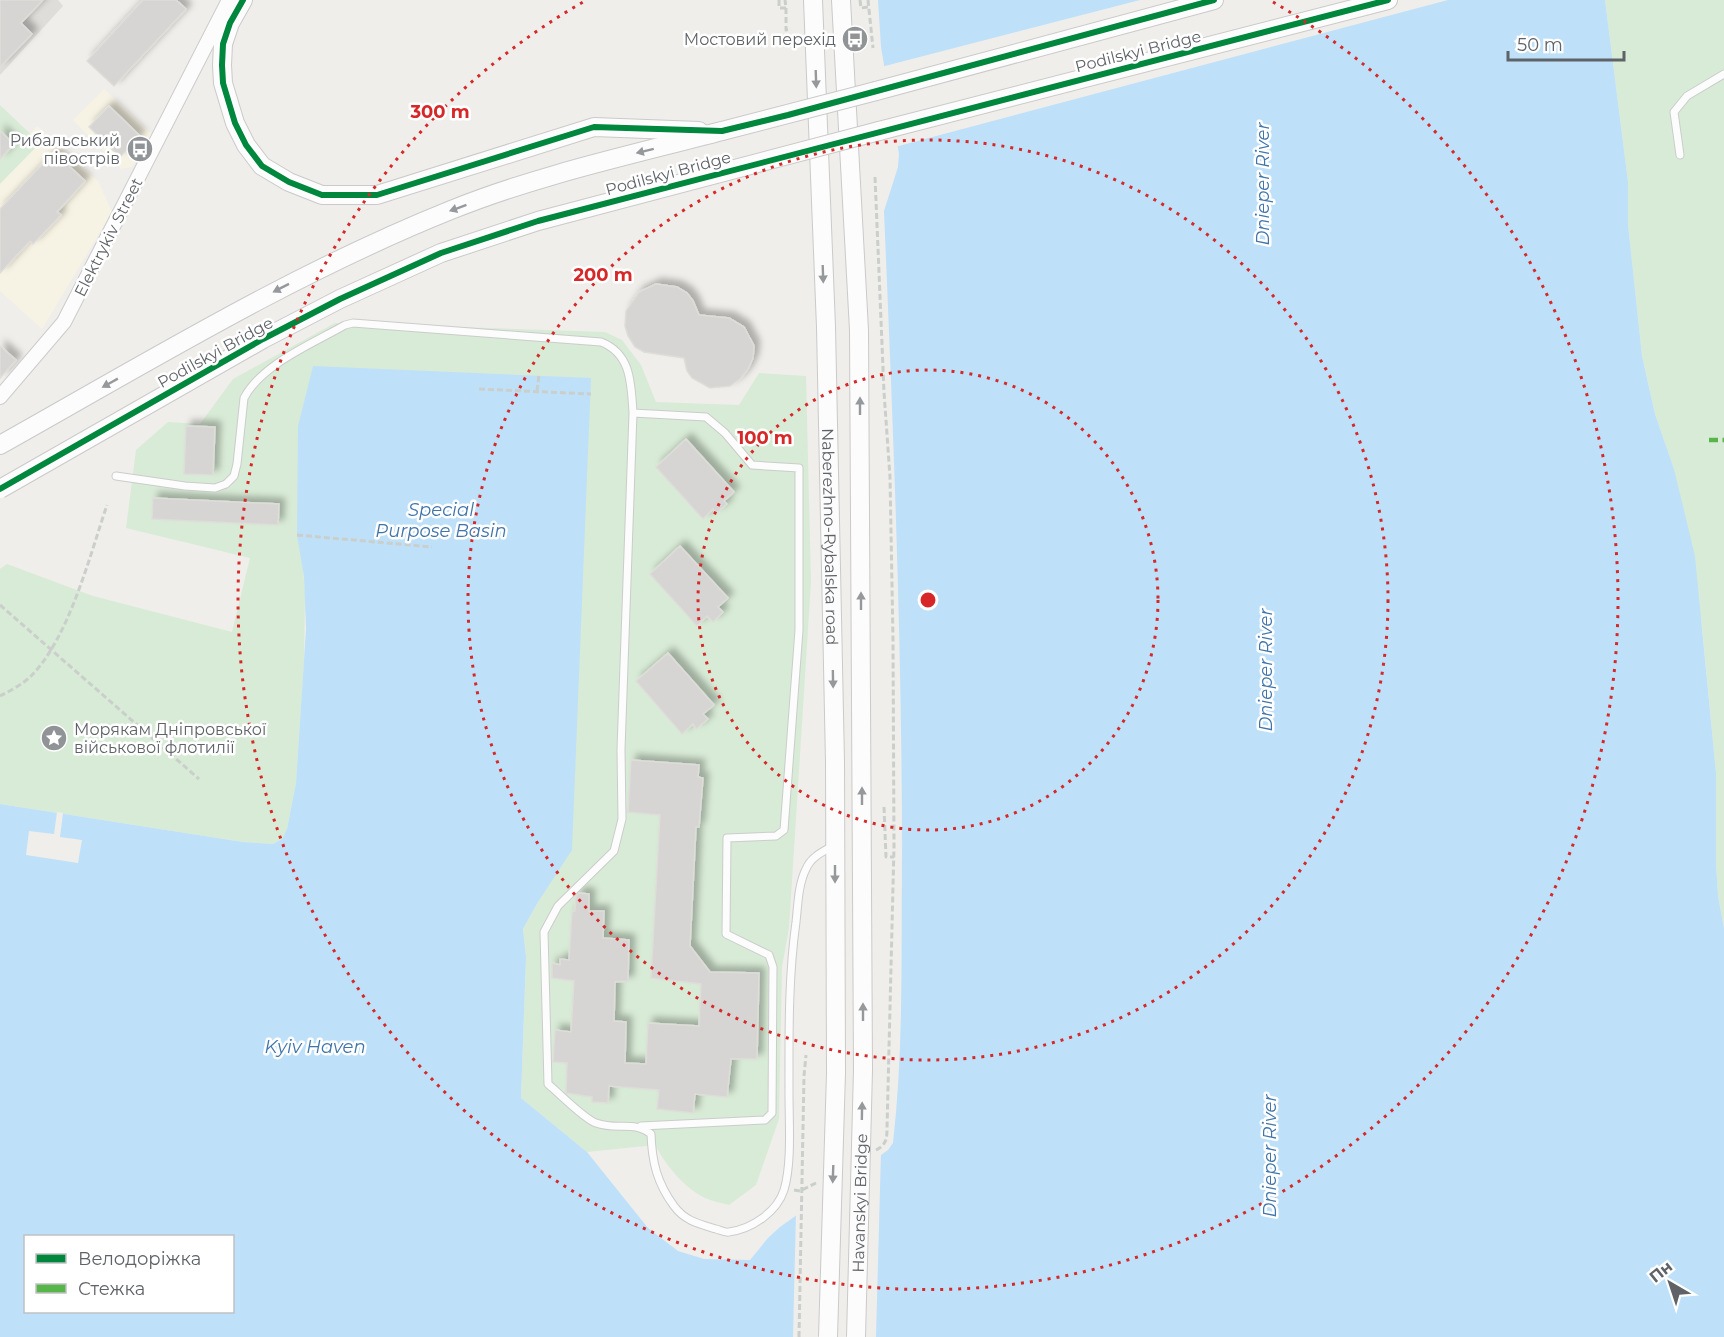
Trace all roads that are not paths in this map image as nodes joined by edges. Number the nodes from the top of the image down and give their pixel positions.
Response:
1 (229, 0) edge
2 (243, 0) edge
3 (813, 0) edge
4 (841, 0) edge
5 (1214, 0) edge
6 (1388, 0) edge
7 (1724, 74) edge
8 (722, 131) junction
9 (1680, 155) dead end
10 (0, 397) edge
11 (633, 413) junction
12 (0, 445) edge
13 (116, 476) dead end
14 (0, 489) edge
15 (835, 845) junction
16 (863, 1070) joint
17 (836, 1073) joint
18 (641, 1126) junction
19 (828, 1337) edge
20 (856, 1337) edge

1 - 10 street, Elektrykiv Street
2 - 8 main road
3 -> 15 main road, Naberezhno-Rybalska road
16 -> 4 main road, Naberezhno-Rybalska road
5 - 8 main road, Podilskyi Bridge, bridge
6 - 14 main road, Podilskyi Bridge, bridge
7 - 9 lane
8 -> 12 main road, Podilskyi Bridge
11 - 13 lane
11 - 18 lane
11 - 18 lane
15 -> 17 main road, Naberezhno-Rybalska road
15 - 18 lane
20 -> 16 main road, Havanskyi Bridge, bridge
17 -> 19 main road, Havanskyi Bridge, bridge

